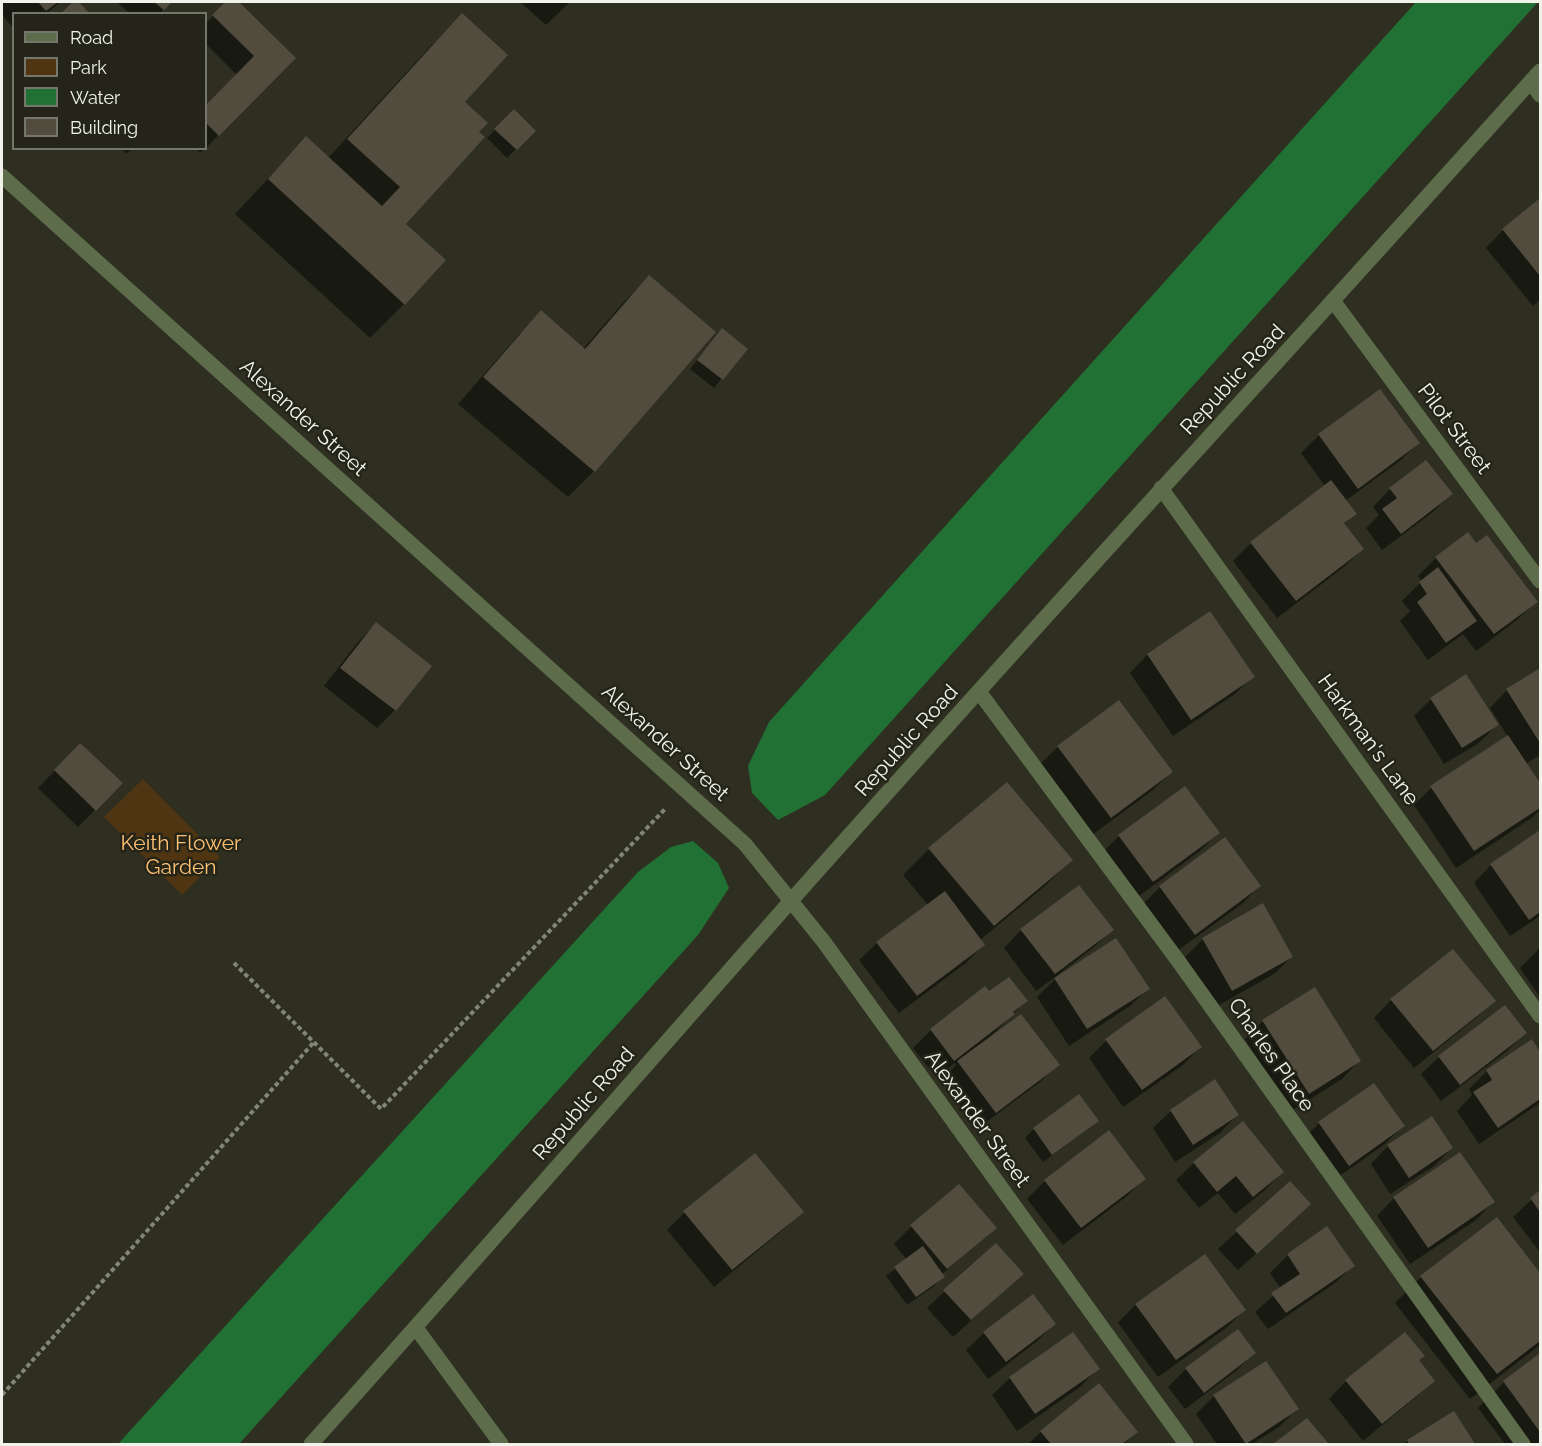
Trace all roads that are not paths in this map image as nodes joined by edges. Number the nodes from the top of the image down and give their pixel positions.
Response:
1 (1536, 76) edge
2 (1540, 95) edge
3 (2, 176) edge
4 (1334, 302) junction
5 (1161, 488) junction
6 (1540, 581) edge
7 (980, 693) junction
8 (792, 900) junction
9 (1540, 1016) edge
10 (416, 1328) junction
11 (311, 1444) edge
12 (501, 1444) edge
13 (1186, 1444) edge
14 (1523, 1444) edge

1 - 2 street
1 - 4 street, Republic Road
3 - 8 street, Alexander Street
4 - 5 street, Republic Road
4 - 6 street, Pilot Street
5 - 7 street, Republic Road
5 - 9 street, Harkman's Lane
7 - 8 street, Republic Road
7 - 14 street, Charles Place
8 - 10 street, Republic Road
8 - 13 street, Alexander Street
10 - 11 street, Republic Road
10 - 12 street

